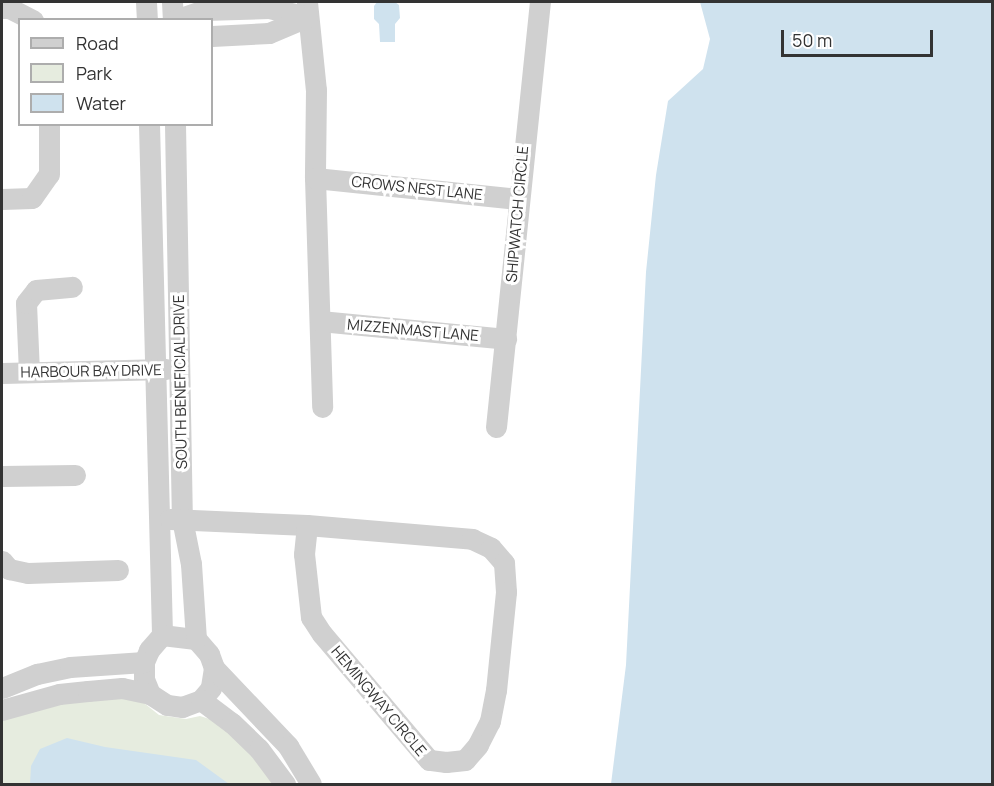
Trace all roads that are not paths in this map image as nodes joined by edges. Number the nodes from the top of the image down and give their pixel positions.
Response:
1 (146, 2) edge
2 (172, 2) edge
3 (540, 2) edge
4 (307, 9) edge
5 (147, 18) edge
6 (174, 18) edge
7 (180, 18) edge
8 (213, 36) edge
9 (49, 126) edge
10 (149, 126) edge
11 (175, 126) edge
12 (315, 178) junction
13 (2, 199) edge
14 (518, 199) junction
15 (72, 287) dead end
16 (320, 321) junction
17 (506, 339) junction
18 (153, 369) junction
19 (180, 369) junction
20 (29, 372) junction
21 (2, 373) edge
22 (321, 407) dead end
23 (496, 427) dead end
24 (75, 475) dead end
25 (2, 476) edge
26 (157, 519) junction
27 (182, 519) junction
28 (308, 525) junction
29 (2, 561) edge
30 (118, 570) dead end
31 (162, 636) junction
32 (196, 639) junction
33 (144, 662) junction
34 (214, 668) junction
35 (2, 688) edge
36 (150, 694) junction
37 (201, 700) junction
38 (2, 710) edge
39 (285, 784) edge
40 (311, 784) edge

1 - 5 street
2 - 6 street
3 - 14 street, SHIPWATCH CIRCLE
4 - 7 street
4 - 8 street
4 - 12 street
9 - 13 street
10 - 18 street, SOUTH BENEFICIAL DRIVE
11 - 19 street, SOUTH BENEFICIAL DRIVE
12 - 14 street, CROWS NEST LANE
12 - 16 street
14 - 17 street, SHIPWATCH CIRCLE
15 - 20 street
16 - 17 street, MIZZENMAST LANE
16 - 22 street
17 - 23 street, SHIPWATCH CIRCLE
18 - 19 street, HARBOUR BAY DRIVE
18 - 20 street, HARBOUR BAY DRIVE
18 - 26 street, SOUTH BENEFICIAL DRIVE
19 - 27 street, SOUTH BENEFICIAL DRIVE
20 - 21 street, HARBOUR BAY DRIVE
24 - 25 street
26 - 27 street, HEMINGWAY CIRCLE
26 - 31 street, SOUTH BENEFICIAL DRIVE
27 - 28 street, HEMINGWAY CIRCLE
27 - 32 street, SOUTH BENEFICIAL DRIVE
28 - 28 street, HEMINGWAY CIRCLE
29 - 30 street
31 - 32 street
31 - 33 street
32 - 34 street
33 - 35 street
33 - 36 street
34 - 37 street
34 - 40 street
36 - 37 street
36 - 38 street
37 - 39 street

